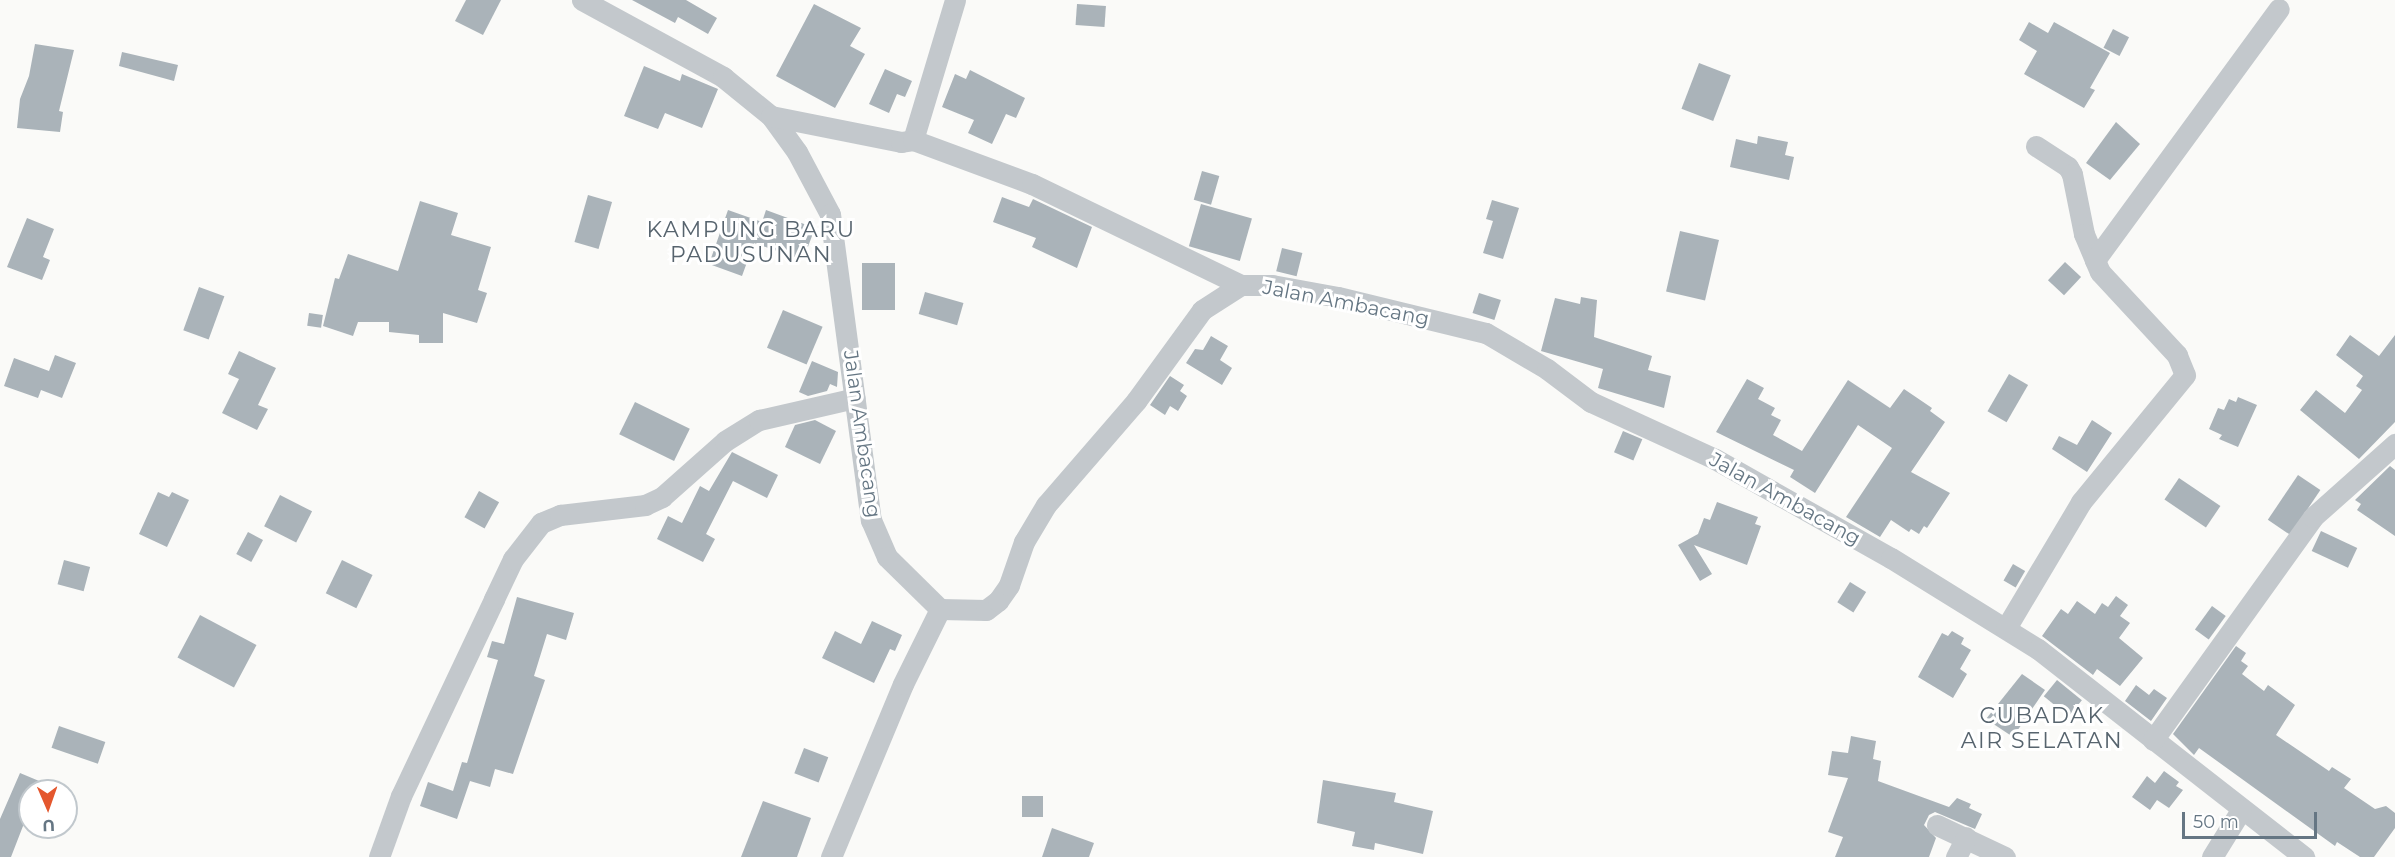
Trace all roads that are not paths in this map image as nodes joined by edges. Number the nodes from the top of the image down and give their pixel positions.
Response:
1 (582, 0) edge
2 (955, 0) edge
3 (2279, 9) dead end
4 (771, 116) junction
5 (913, 140) junction
6 (2036, 146) dead end
7 (2095, 260) junction
8 (1241, 285) junction
9 (855, 398) junction
10 (2395, 444) edge
11 (940, 609) junction
12 (2006, 628) junction
13 (2153, 740) junction
14 (2241, 810) junction
15 (1937, 825) dead end
16 (1966, 837) junction
17 (379, 857) edge
18 (831, 857) edge
19 (1956, 857) edge
20 (2005, 857) edge
21 (2212, 857) edge
22 (2304, 857) edge

1 - 4 street, Jalan Ambacang
2 - 5 street
3 - 7 street
4 - 5 street
4 - 9 street, Jalan Ambacang
5 - 8 street
6 - 7 street
7 - 12 street
8 - 11 street, Jalan Ambacang
8 - 12 street, Jalan Ambacang
9 - 11 street, Jalan Ambacang
9 - 17 street
10 - 13 street
11 - 18 street
12 - 13 street, Jalan Ambacang
13 - 14 street, Jalan Ambacang
14 - 21 street
14 - 22 street, Jalan Ambacang
15 - 16 street
16 - 19 street
16 - 20 street

